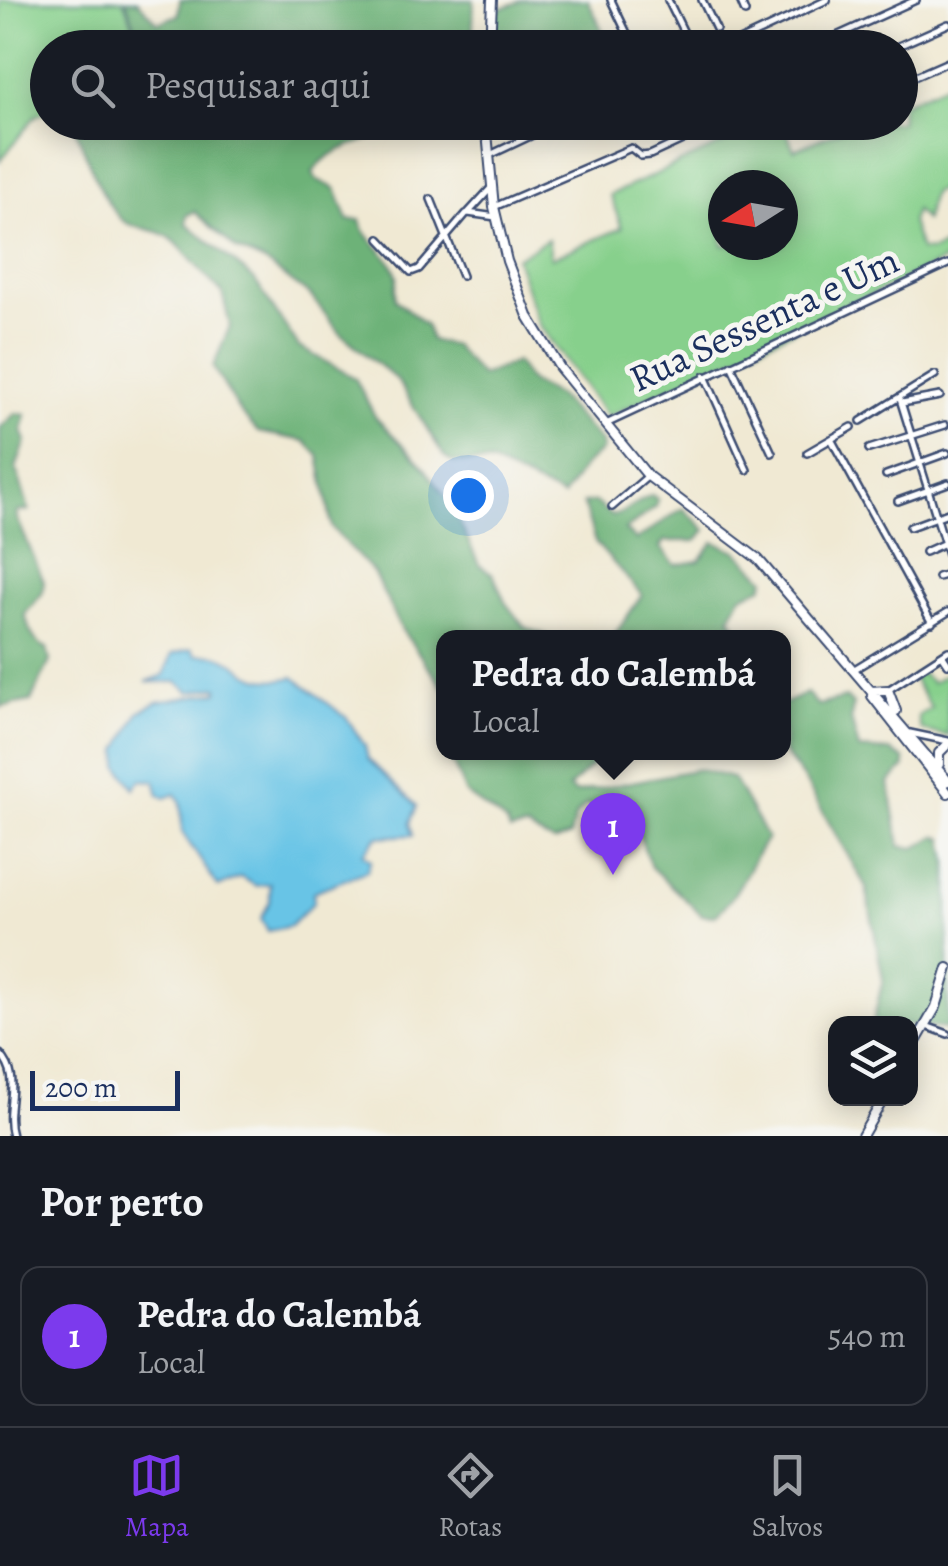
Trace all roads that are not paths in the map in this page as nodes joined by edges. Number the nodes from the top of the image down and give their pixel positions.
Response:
1 (492, 0) edge
2 (611, 0) edge
3 (668, 0) edge
4 (702, 0) edge
5 (740, 0) edge
6 (827, 0) edge
7 (916, 0) edge
8 (745, 12) dead end
9 (948, 24) edge
10 (716, 29) dead end
11 (491, 30) edge
12 (625, 30) edge
13 (683, 30) edge
14 (763, 30) edge
15 (850, 30) edge
16 (918, 37) edge
17 (948, 62) edge
18 (918, 76) edge
19 (487, 140) edge
20 (521, 140) edge
21 (683, 140) edge
22 (487, 156) junction
23 (491, 188) junction
24 (431, 199) dead end
25 (494, 212) junction
26 (466, 214) dead end
27 (446, 237) junction
28 (380, 238) dead end
29 (948, 264) edge
30 (462, 276) dead end
31 (732, 365) junction
32 (935, 375) dead end
33 (705, 376) junction
34 (940, 396) dead end
35 (901, 401) junction
36 (861, 420) dead end
37 (603, 425) junction
38 (945, 425) dead end
39 (852, 427) dead end
40 (912, 432) junction
41 (831, 439) junction
42 (869, 449) dead end
43 (772, 453) dead end
44 (947, 453) edge
45 (807, 454) dead end
46 (920, 460) junction
47 (747, 470) dead end
48 (886, 475) dead end
49 (648, 476) junction
50 (948, 484) edge
51 (928, 486) junction
52 (898, 501) dead end
53 (612, 507) dead end
54 (948, 513) edge
55 (937, 515) junction
56 (910, 527) dead end
57 (946, 543) edge
58 (925, 552) dead end
59 (948, 554) edge
60 (948, 574) edge
61 (938, 577) dead end
62 (948, 612) edge
63 (932, 623) junction
64 (945, 653) edge
65 (948, 664) edge
66 (853, 670) junction
67 (888, 690) junction
68 (872, 691) junction
69 (899, 724) junction
70 (910, 733) junction
71 (948, 742) edge
72 (940, 769) junction
73 (948, 781) edge
74 (948, 793) edge
75 (948, 968) edge
76 (926, 1026) junction
77 (948, 1034) edge
78 (918, 1039) edge
79 (0, 1054) edge
80 (879, 1106) edge
81 (12, 1136) edge
82 (862, 1136) edge

1 - 11 main road
2 - 12 street
3 - 13 street
4 - 10 street
5 - 8 street
6 - 14 street
7 - 15 street
9 - 16 street
17 - 18 street
19 - 22 main road
20 - 22 street
21 - 25 street
22 - 23 main road
23 - 25 main road
23 - 25 street
24 - 27 street
25 - 37 main road
26 - 27 street
27 - 28 street
27 - 30 street
29 - 31 street, Rua Sessenta e Um
31 - 33 street, Rua Sessenta e Um
31 - 43 street
32 - 35 street
33 - 37 street, Rua Sessenta e Um
33 - 47 street
34 - 35 street
35 - 36 street
35 - 40 street
37 - 49 main road
38 - 40 street
39 - 41 street
40 - 42 street
40 - 46 street
41 - 45 street
41 - 63 street
44 - 46 street
46 - 48 street
46 - 51 street
49 - 53 street
49 - 66 main road
50 - 51 street
51 - 52 street
51 - 55 street
54 - 55 street
55 - 56 street
55 - 57 street
57 - 58 street
57 - 59 street
60 - 61 street
62 - 63 street
63 - 66 street
64 - 65 street
64 - 67 street
66 - 68 main road
67 - 68 main road
67 - 69 main road
68 - 69 main road
69 - 70 main road
69 - 74 main road
70 - 71 street
70 - 72 main road
71 - 72 main road
72 - 73 main road
75 - 76 main road
76 - 77 street
76 - 78 main road
79 - 81 street
80 - 82 main road

